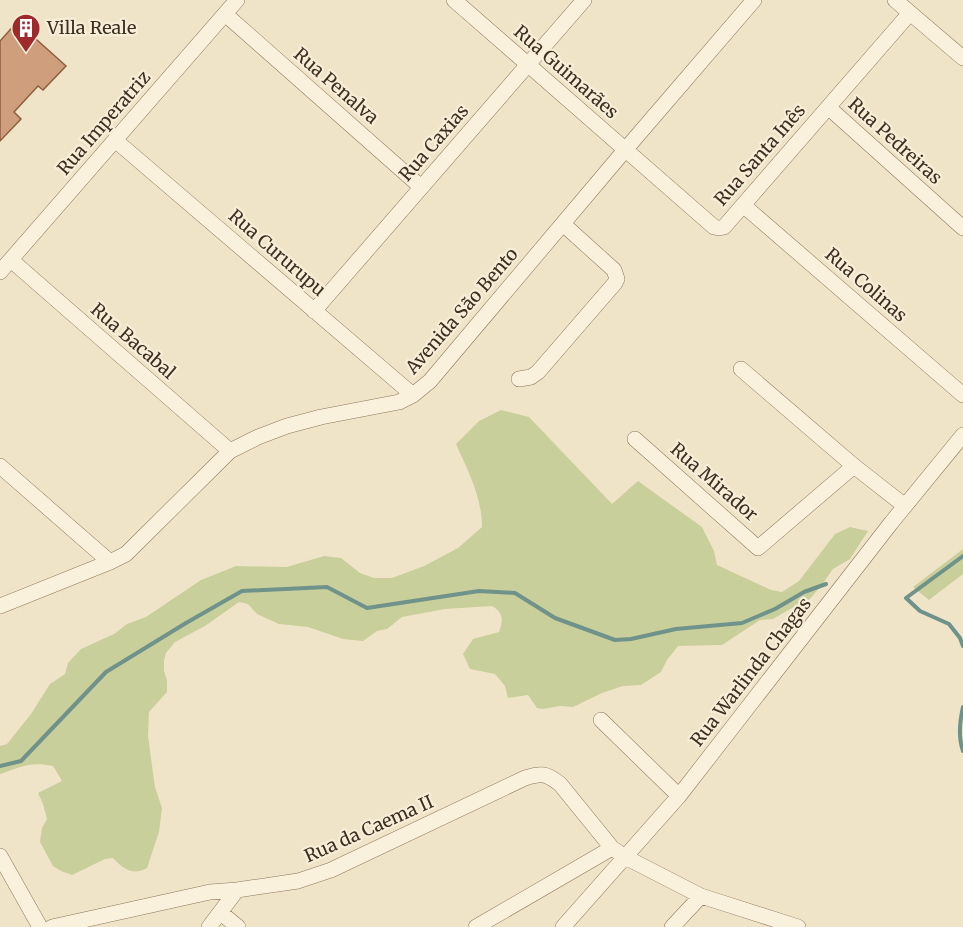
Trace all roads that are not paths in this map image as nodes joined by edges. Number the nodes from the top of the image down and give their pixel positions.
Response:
1 (237, 0) edge
2 (454, 0) edge
3 (584, 0) edge
4 (754, 0) edge
5 (895, 0) edge
6 (910, 13) junction
7 (225, 14) junction
8 (963, 58) edge
9 (528, 64) junction
10 (828, 107) junction
11 (115, 140) junction
12 (626, 150) junction
13 (421, 187) junction
14 (743, 205) junction
15 (562, 224) junction
16 (963, 228) edge
17 (11, 260) junction
18 (0, 273) edge
19 (314, 311) junction
20 (741, 369) dead end
21 (519, 379) dead end
22 (413, 395) junction
23 (963, 395) edge
24 (963, 435) edge
25 (635, 439) dead end
26 (230, 451) junction
27 (0, 466) edge
28 (854, 466) junction
29 (905, 506) junction
30 (110, 562) junction
31 (0, 606) edge
32 (601, 720) dead end
33 (679, 796) junction
34 (618, 853) junction
35 (0, 856) edge
36 (237, 890) junction
37 (701, 896) junction
38 (221, 913) junction
39 (40, 927) edge
40 (52, 927) edge
41 (209, 927) edge
42 (238, 927) edge
43 (476, 927) edge
44 (563, 927) edge
45 (672, 927) edge
46 (798, 927) edge

1 - 7 street, Rua Imperatriz
2 - 9 street, Rua Guimarães
3 - 9 street, Rua Caxias
4 - 12 street, Avenida São Bento
5 - 6 street
6 - 8 street
6 - 10 street, Rua Santa Inês
7 - 11 street, Rua Imperatriz
7 - 13 street, Rua Penalva
9 - 12 street, Rua Guimarães
9 - 13 street, Rua Caxias
10 - 14 street, Rua Santa Inês
10 - 16 street, Rua Pedreiras
11 - 17 street, Rua Imperatriz
11 - 19 street, Rua Cururupu
12 - 14 street, Rua Santa Inês
12 - 15 street, Avenida São Bento
13 - 19 street, Rua Caxias
14 - 23 street, Rua Colinas
15 - 21 street
15 - 22 street, Avenida São Bento
17 - 18 street, Rua Imperatriz
17 - 26 street, Rua Bacabal
19 - 22 street, Rua Cururupu
20 - 28 street
22 - 26 street, Avenida São Bento
24 - 29 street, Rua Warlinda Chagas
25 - 28 street, Rua Mirador
26 - 30 street, Avenida São Bento
27 - 30 street
28 - 29 street
29 - 33 street, Rua Warlinda Chagas
30 - 31 street, Avenida São Bento
32 - 33 street
33 - 34 street, Rua Warlinda Chagas
34 - 36 street, Rua da Caema II
34 - 37 street
34 - 43 street
34 - 44 street, Rua Warlinda Chagas
35 - 39 street
36 - 38 street
36 - 40 street, Rua da Caema II
37 - 45 street
37 - 46 street
38 - 41 street
38 - 42 street

